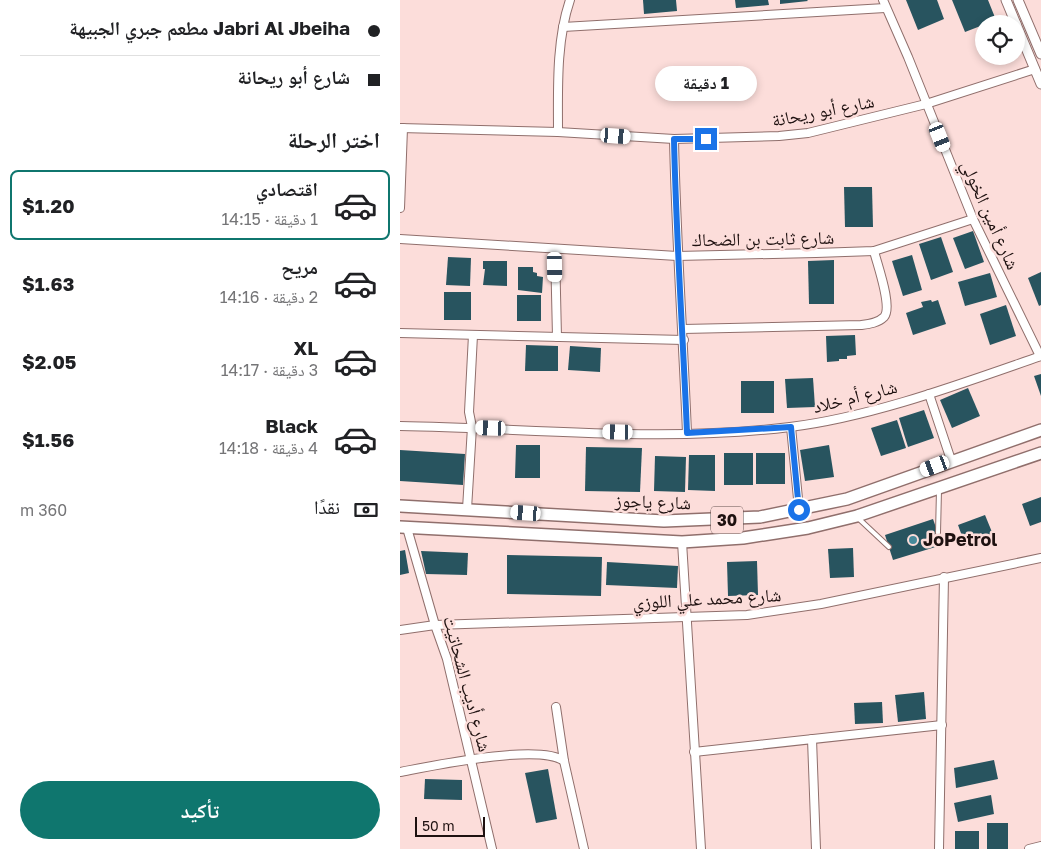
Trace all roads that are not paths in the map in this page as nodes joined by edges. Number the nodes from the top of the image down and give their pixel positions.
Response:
1 (570, 0) edge
2 (1006, 0) edge
3 (1018, 0) edge
4 (884, 4) edge
5 (1012, 15) edge
6 (563, 27) junction
7 (1025, 45) edge
8 (1041, 54) edge
9 (1035, 69) junction
10 (1041, 84) edge
11 (926, 104) junction
12 (402, 128) edge
13 (558, 132) junction
14 (674, 139) junction
15 (400, 208) edge
16 (972, 219) junction
17 (400, 239) edge
18 (555, 249) junction
19 (874, 251) junction
20 (677, 256) junction
21 (683, 329) junction
22 (400, 333) edge
23 (472, 335) junction
24 (557, 337) junction
25 (684, 340) junction
26 (1040, 356) edge
27 (929, 394) junction
28 (400, 426) edge
29 (472, 427) junction
30 (791, 427) junction
31 (1041, 430) edge
32 (687, 433) junction
33 (1041, 453) edge
34 (951, 460) junction
35 (939, 489) junction
36 (400, 506) edge
37 (467, 509) junction
38 (799, 510) junction
39 (857, 516) junction
40 (404, 527) edge
41 (938, 533) dead end
42 (682, 542) junction
43 (889, 547) dead end
44 (1041, 558) edge
45 (944, 577) junction
46 (688, 617) junction
47 (435, 625) junction
48 (400, 630) edge
49 (556, 706) dead end
50 (942, 725) junction
51 (812, 739) junction
52 (694, 752) junction
53 (472, 759) junction
54 (564, 762) junction
55 (400, 772) edge
56 (1041, 846) edge
57 (492, 849) edge
58 (584, 849) edge
59 (701, 849) edge
60 (816, 849) edge
61 (939, 849) edge
62 (1029, 849) edge

1 - 6 street
2 - 5 street
3 - 8 street
4 - 6 street
4 - 11 street, شارع أمين الخولي
6 - 13 street
7 - 9 street
9 - 10 street
9 - 11 street, شارع أبو ريحانة
11 - 14 street, شارع أبو ريحانة
11 - 16 street, شارع أمين الخولي
12 - 13 street, شارع أبو ريحانة
12 - 15 street
13 - 14 street, شارع أبو ريحانة
14 - 20 street
16 - 19 street, شارع ثابت بن الضحاك
16 - 26 street, شارع أمين الخولي
17 - 18 street, شارع ثابت بن الضحاك
18 - 20 street, شارع ثابت بن الضحاك
18 - 24 street
19 - 20 street, شارع ثابت بن الضحاك
19 - 21 street
20 - 21 street
21 - 25 street
22 - 23 street
23 - 24 street
23 - 29 street
24 - 25 street
25 - 32 street
26 - 27 street, شارع أم خلاد
27 - 30 street, شارع أم خلاد
27 - 34 street
28 - 29 street, شارع أم خلاد
29 - 32 street, شارع أم خلاد
29 - 37 street
30 - 32 street, شارع أم خلاد
30 - 38 street
31 - 34 main road, شارع ياجوز / 30
33 - 35 main road, 30
34 - 38 main road, شارع ياجوز / 30
35 - 39 main road, 30
35 - 41 lane
36 - 37 main road, شارع ياجوز / 30
37 - 38 main road, شارع ياجوز / 30
39 - 42 main road, 30
39 - 43 lane
40 - 42 main road, 30
40 - 47 street, شارع أديب الشحاتيت
42 - 46 street
44 - 45 street, شارع محمد علي اللوزي
45 - 46 street, شارع محمد علي اللوزي
45 - 50 street
46 - 47 street, شارع محمد علي اللوزي
46 - 52 street
47 - 48 street, شارع محمد علي اللوزي
47 - 53 street, شارع أديب الشحاتيت
49 - 54 street
50 - 51 street
50 - 61 street
51 - 52 street
51 - 60 street
52 - 59 street
53 - 54 street
53 - 55 street
53 - 57 street, شارع أديب الشحاتيت
54 - 58 street
56 - 62 street

